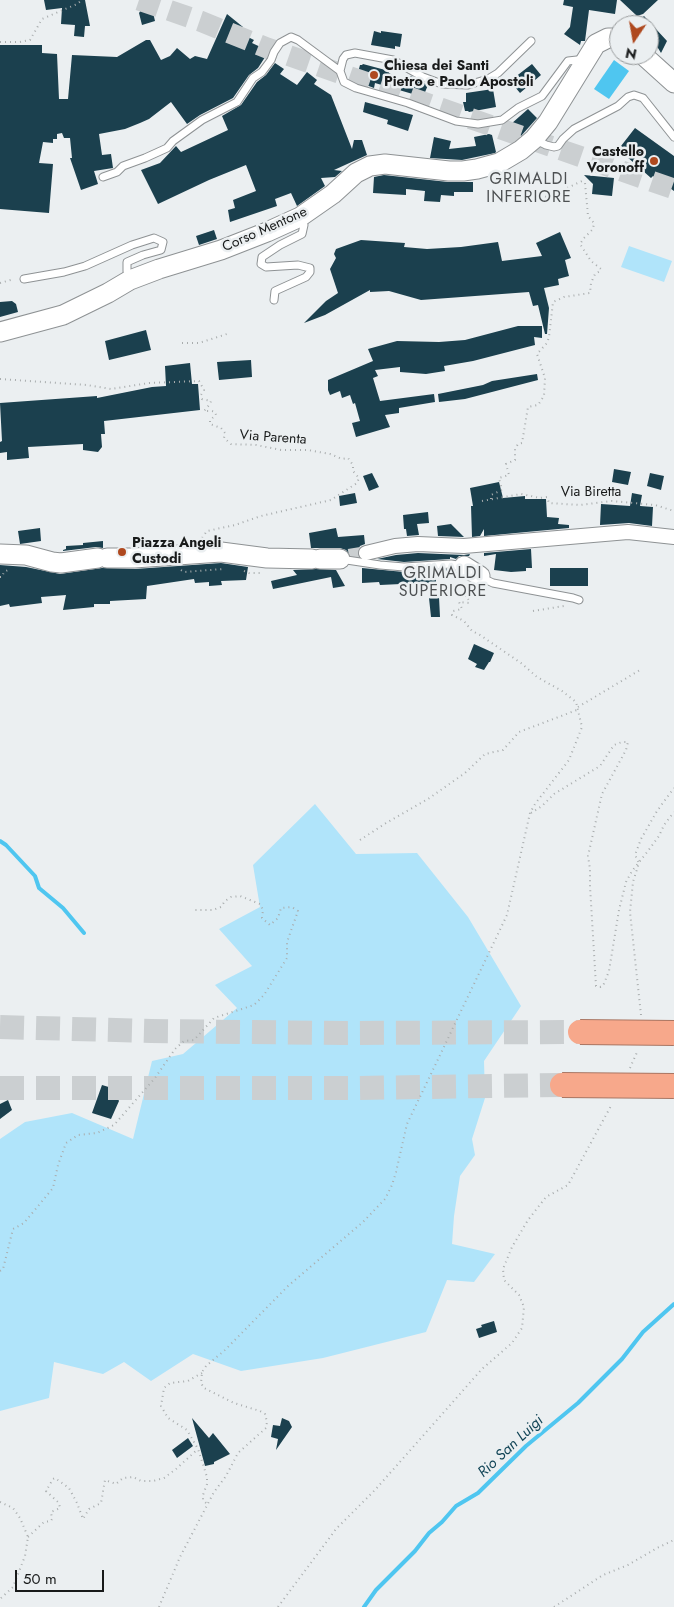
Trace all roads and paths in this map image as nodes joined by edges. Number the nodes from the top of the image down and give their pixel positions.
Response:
1 (82, 0) edge
2 (609, 38) edge
3 (531, 41) dead end
4 (0, 42) edge
5 (584, 63) junction
6 (655, 65) edge
7 (340, 71) junction
8 (674, 82) edge
9 (674, 137) edge
10 (534, 139) junction
11 (509, 158) junction
12 (103, 177) dead end
13 (300, 217) junction
14 (24, 279) joint
15 (130, 280) junction
16 (0, 283) edge
17 (274, 300) dead end
18 (0, 332) edge
19 (230, 333) dead end
20 (182, 343) dead end
21 (0, 379) edge
22 (491, 499) junction
23 (482, 501) dead end
24 (674, 511) edge
25 (674, 537) edge
26 (198, 539) dead end
27 (366, 553) tunnel mouth
28 (0, 554) edge
29 (345, 557) joint
30 (464, 566) joint
31 (476, 583) junction
32 (579, 600) joint
33 (533, 611) dead end
34 (640, 670) dead end
35 (578, 708) junction
36 (674, 812) edge
37 (530, 813) junction
38 (360, 840) dead end
39 (194, 910) dead end
40 (580, 1032) tunnel mouth
41 (674, 1033) edge
42 (562, 1085) tunnel mouth
43 (674, 1086) edge
44 (503, 1269) dead end
45 (0, 1271) edge
46 (203, 1373) junction
47 (198, 1449) junction
48 (0, 1502) edge
49 (207, 1504) junction
50 (28, 1536) junction
51 (674, 1540) edge
52 (0, 1599) edge
53 (159, 1607) edge
54 (278, 1607) edge
55 (554, 1607) edge

1 - 4 path
2 - 5 main road, Corso Mentone
3 - 7 lane
5 - 7 lane
5 - 10 main road, Corso Mentone
6 - 8 main road
7 - 12 lane
9 - 10 lane
10 - 11 main road, Corso Mentone
11 - 13 main road, Corso Mentone
11 - 22 path
13 - 15 main road, Corso Mentone
13 - 17 lane
14 - 15 lane
14 - 16 path
15 - 18 main road, Corso Mentone
19 - 20 path
21 - 26 path, Via Parenta
22 - 23 path, Via Biretta
22 - 24 path, Via Biretta
25 - 27 street
28 - 29 main road
29 - 30 lane
30 - 31 main road
31 - 32 lane
31 - 35 path
32 - 33 path
34 - 35 path
35 - 37 path
35 - 38 path
36 - 37 path
37 - 46 path
39 - 45 path
40 - 41 highway, bridge
42 - 43 highway, bridge
44 - 54 path
46 - 47 path
46 - 49 path
47 - 49 path
47 - 50 path
48 - 50 path
49 - 53 path
50 - 52 path
51 - 55 path

